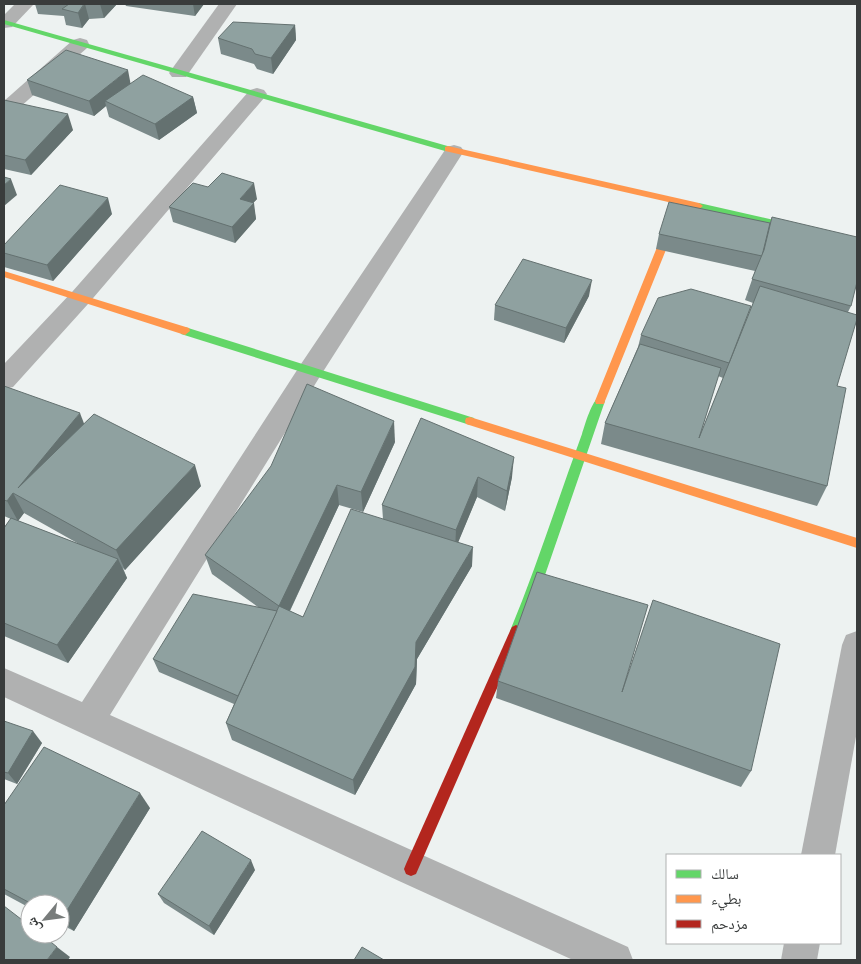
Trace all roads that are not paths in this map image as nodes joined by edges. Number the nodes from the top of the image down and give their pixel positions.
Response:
1 (24, 4) edge
2 (228, 4) edge
3 (5, 23) edge
4 (80, 44) junction
5 (179, 73) junction
6 (257, 94) junction
7 (4, 111) edge
8 (454, 151) junction
9 (680, 202) junction
10 (857, 242) edge
11 (4, 274) edge
12 (80, 298) junction
13 (310, 371) junction
14 (4, 380) edge
15 (578, 455) junction
16 (857, 542) edge
17 (857, 645) edge
18 (4, 682) edge
19 (88, 721) junction
20 (818, 854) edge
21 (411, 869) junction
22 (802, 944) edge
23 (615, 960) edge
24 (799, 960) edge

1 - 3 street
2 - 5 street
3 - 4 street
4 - 5 street
4 - 7 street
5 - 6 street
6 - 8 street
6 - 12 street
8 - 9 street
8 - 13 street
9 - 10 street
9 - 15 street
11 - 12 street
12 - 13 street
12 - 14 street
13 - 15 street
13 - 19 street
15 - 16 street
15 - 21 street
17 - 20 street
18 - 19 street
19 - 21 street
21 - 23 street
22 - 24 street

